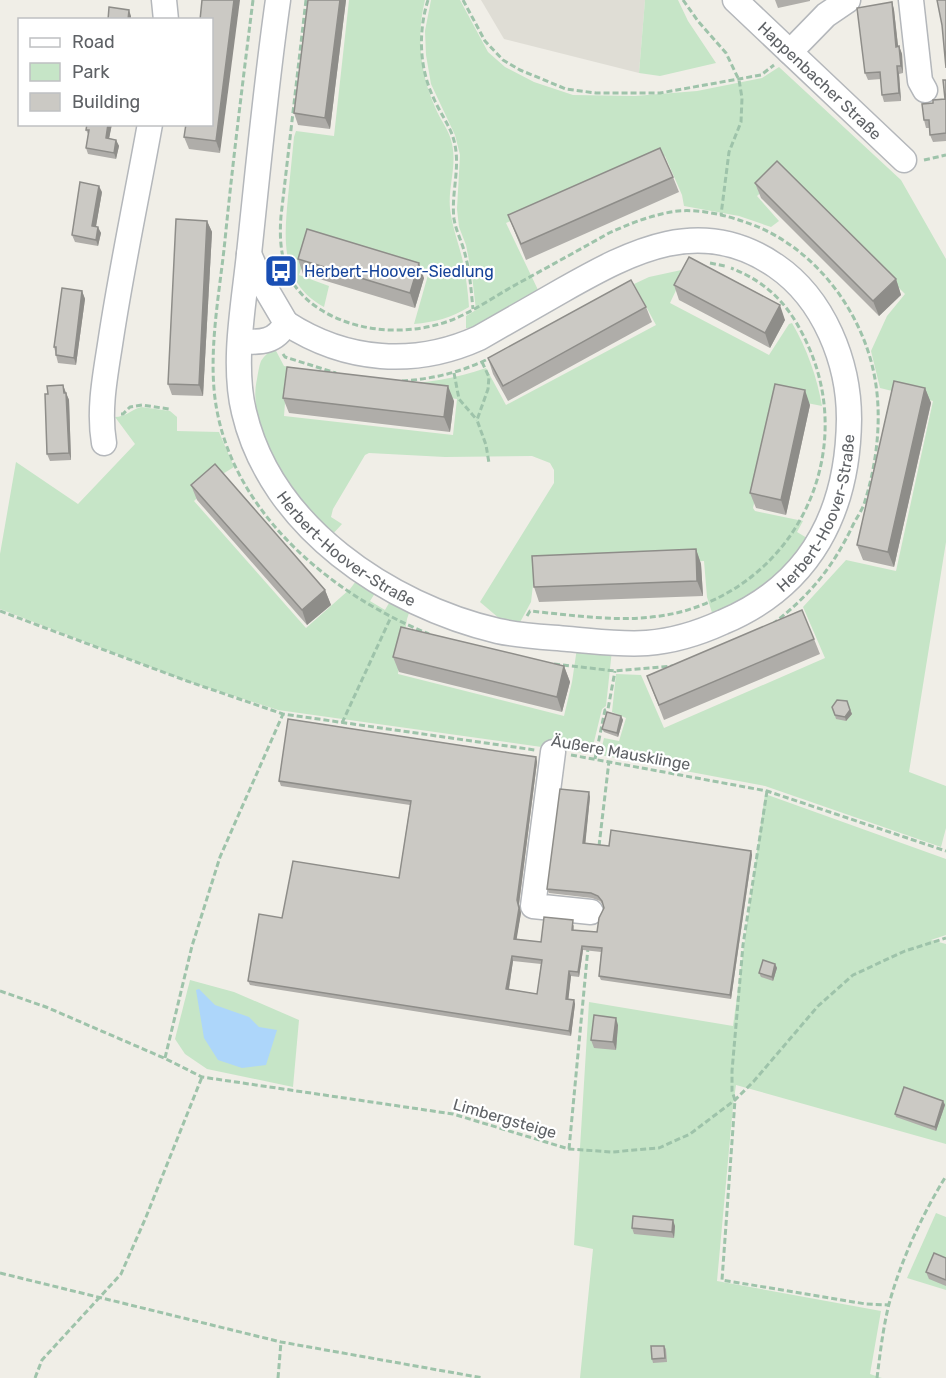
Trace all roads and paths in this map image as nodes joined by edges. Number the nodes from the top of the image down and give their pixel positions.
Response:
1 (164, 0) edge
2 (253, 0) edge
3 (278, 0) edge
4 (306, 0) edge
5 (428, 0) edge
6 (463, 0) edge
7 (683, 0) edge
8 (735, 0) edge
9 (848, 0) edge
10 (911, 0) edge
11 (166, 18) edge
12 (790, 52) junction
13 (739, 80) junction
14 (925, 90) dead end
15 (150, 126) edge
16 (904, 160) dead end
17 (721, 215) junction
18 (249, 254) junction
19 (702, 263) edge
20 (473, 309) junction
21 (280, 331) junction
22 (241, 340) junction
23 (496, 355) edge
24 (482, 362) junction
25 (454, 373) junction
26 (337, 374) edge
27 (399, 381) edge
28 (169, 409) dead end
29 (123, 414) dead end
30 (477, 420) junction
31 (104, 443) dead end
32 (489, 463) dead end
33 (0, 610) edge
34 (391, 617) junction
35 (770, 627) edge
36 (430, 634) edge
37 (519, 634) junction
38 (550, 664) edge
39 (675, 665) edge
40 (615, 671) junction
41 (283, 714) junction
42 (342, 723) junction
43 (553, 752) junction
44 (595, 759) junction
45 (609, 761) junction
46 (767, 791) junction
47 (946, 851) edge
48 (598, 854) edge
49 (591, 912) dead end
50 (946, 938) edge
51 (588, 947) edge
52 (0, 991) edge
53 (164, 1058) junction
54 (202, 1077) junction
55 (735, 1100) junction
56 (569, 1149) junction
57 (946, 1176) edge
58 (0, 1273) edge
59 (100, 1297) junction
60 (889, 1305) junction
61 (281, 1342) junction
62 (35, 1378) edge
63 (278, 1378) edge
64 (483, 1378) edge
65 (877, 1378) edge

1 - 11 street
2 - 34 path
3 - 18 street, Herbert-Hoover-Straße
4 - 20 path
5 - 20 path
6 - 13 path
7 - 13 path
8 - 12 street, Happenbacher Straße
9 - 12 street
10 - 14 street
12 - 13 path
12 - 16 street, Happenbacher Straße
13 - 17 path
15 - 31 street
17 - 20 path
17 - 35 path
18 - 21 street, Herbert-Hoover-Straße
18 - 22 street, Herbert-Hoover-Straße
19 - 37 path
21 - 22 street
21 - 26 path
21 - 37 street, Herbert-Hoover-Straße
22 - 37 street, Herbert-Hoover-Straße
23 - 24 path
24 - 25 path
24 - 30 path
25 - 27 path
25 - 30 path
28 - 29 path
30 - 32 path
33 - 41 path, Äußere Mausklinge
34 - 36 path
34 - 42 path
38 - 40 path
39 - 40 path
40 - 44 path
41 - 42 path, Äußere Mausklinge
41 - 53 path
42 - 43 path, Äußere Mausklinge
43 - 44 path, Äußere Mausklinge
43 - 49 street
44 - 45 path, Äußere Mausklinge
45 - 46 path, Äußere Mausklinge
45 - 48 path
46 - 47 path, Äußere Mausklinge
46 - 55 path
50 - 55 path, Limbergsteige
51 - 56 path
52 - 53 path, Limbergsteige
53 - 54 path, Limbergsteige
54 - 56 path, Limbergsteige
54 - 59 path
55 - 56 path, Limbergsteige
55 - 60 path
57 - 60 path
58 - 59 path
59 - 61 path
59 - 62 path
60 - 65 path
61 - 63 path
61 - 64 path

